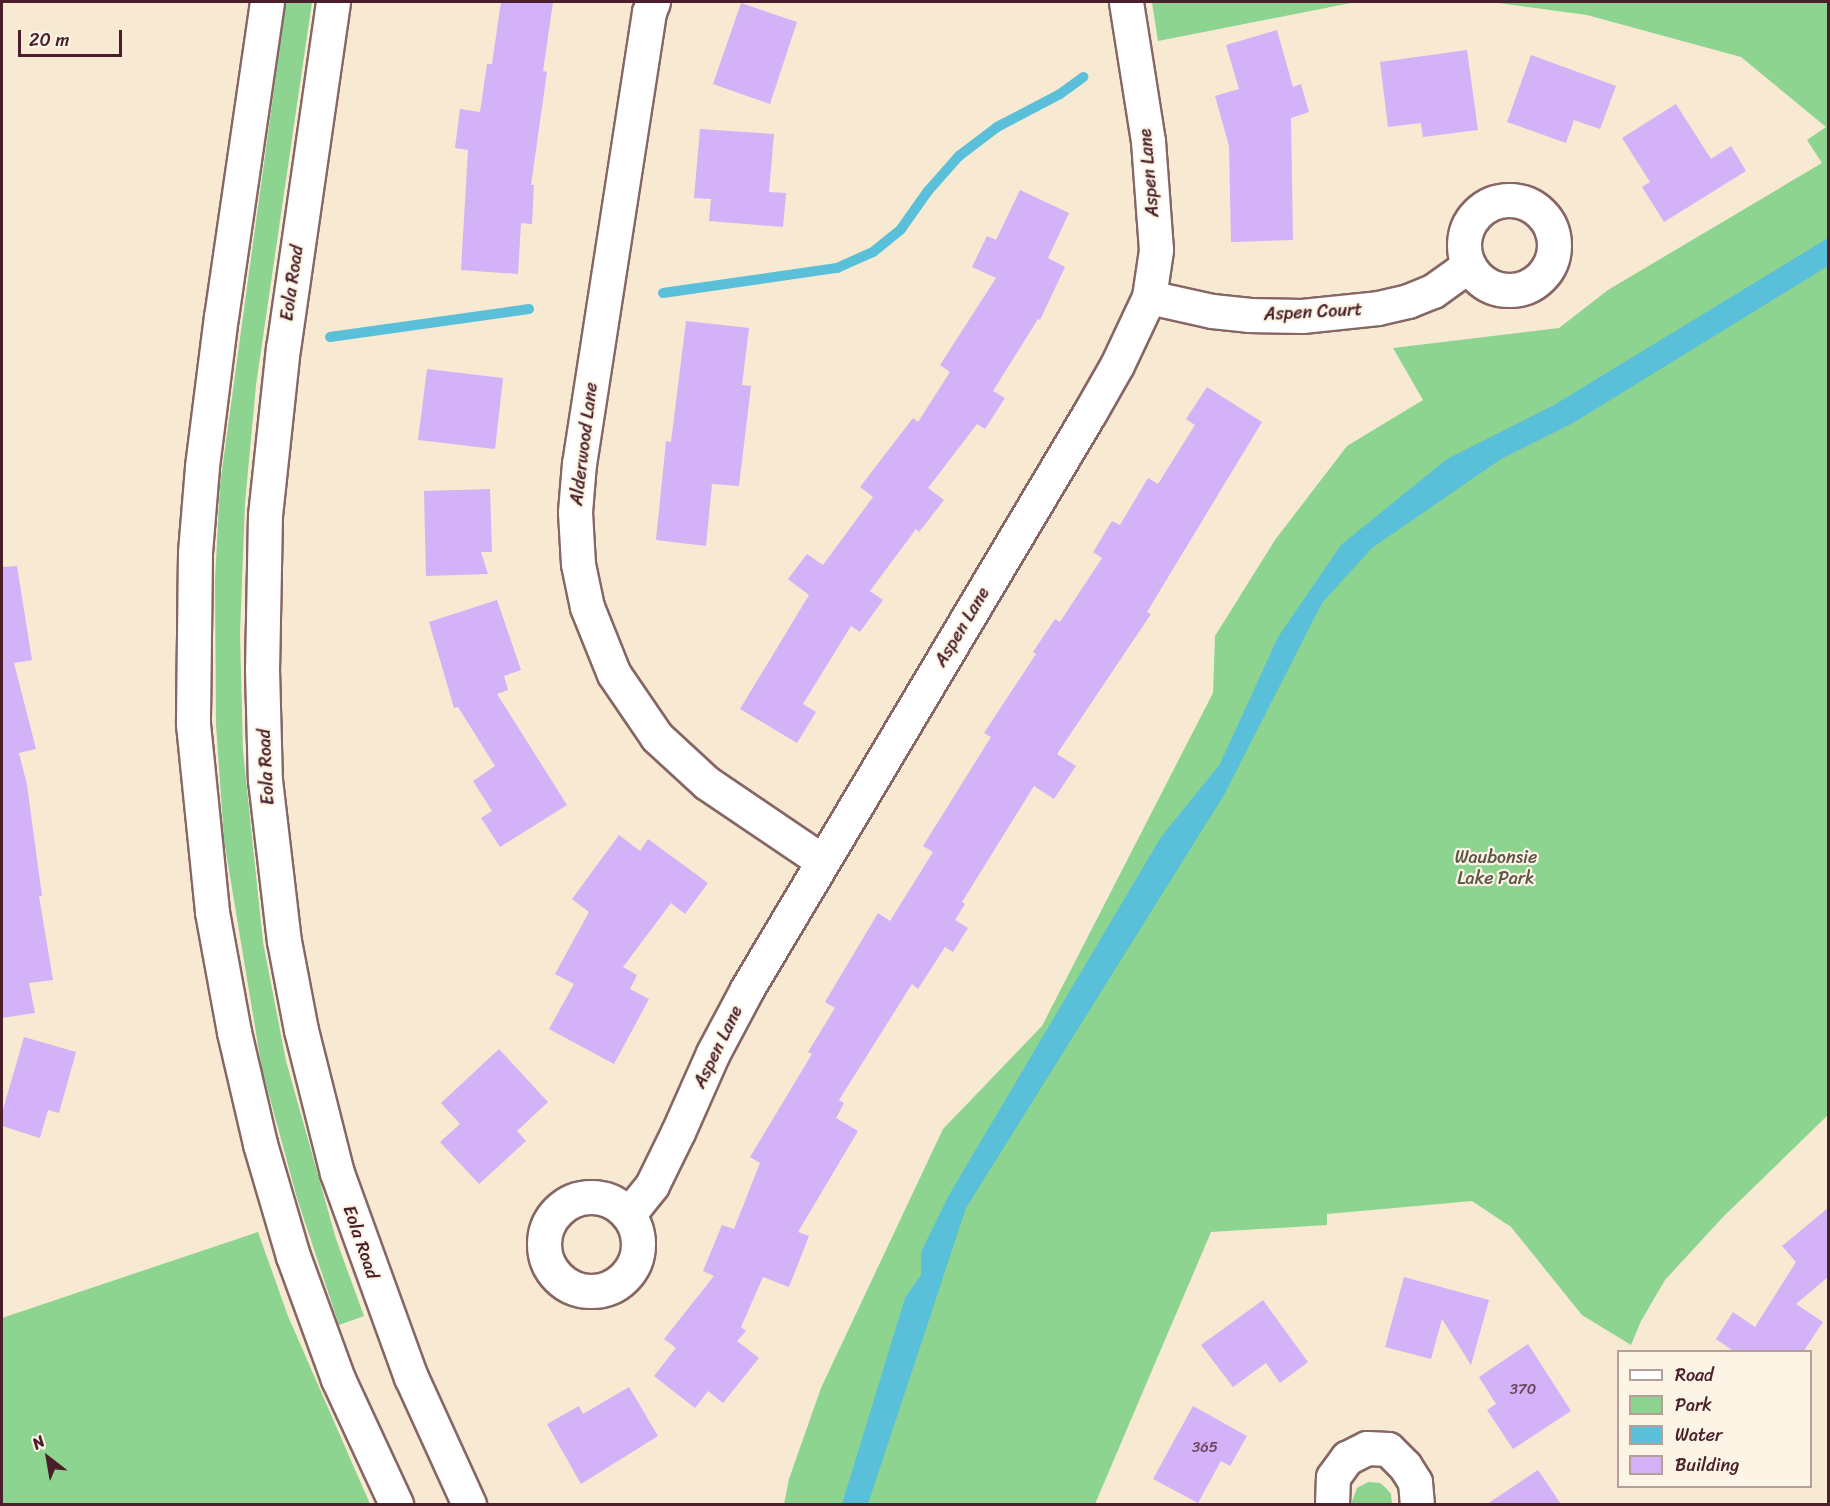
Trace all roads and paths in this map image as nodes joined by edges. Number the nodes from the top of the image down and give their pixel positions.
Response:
1 (267, 2) edge
2 (333, 2) edge
3 (653, 2) edge
4 (1126, 2) edge
5 (1468, 265) dead end
6 (1149, 297) junction
7 (822, 861) junction
8 (628, 1215) dead end
9 (396, 1504) edge
10 (469, 1504) edge
11 (1332, 1504) edge
12 (1417, 1504) edge

1 - 9 main road
2 - 10 main road, Eola Road
3 - 7 main road, Alderwood Lane
4 - 6 main road, Aspen Lane
5 - 6 main road, Aspen Court
6 - 7 main road, Aspen Lane
7 - 8 main road, Aspen Lane
11 - 12 main road

